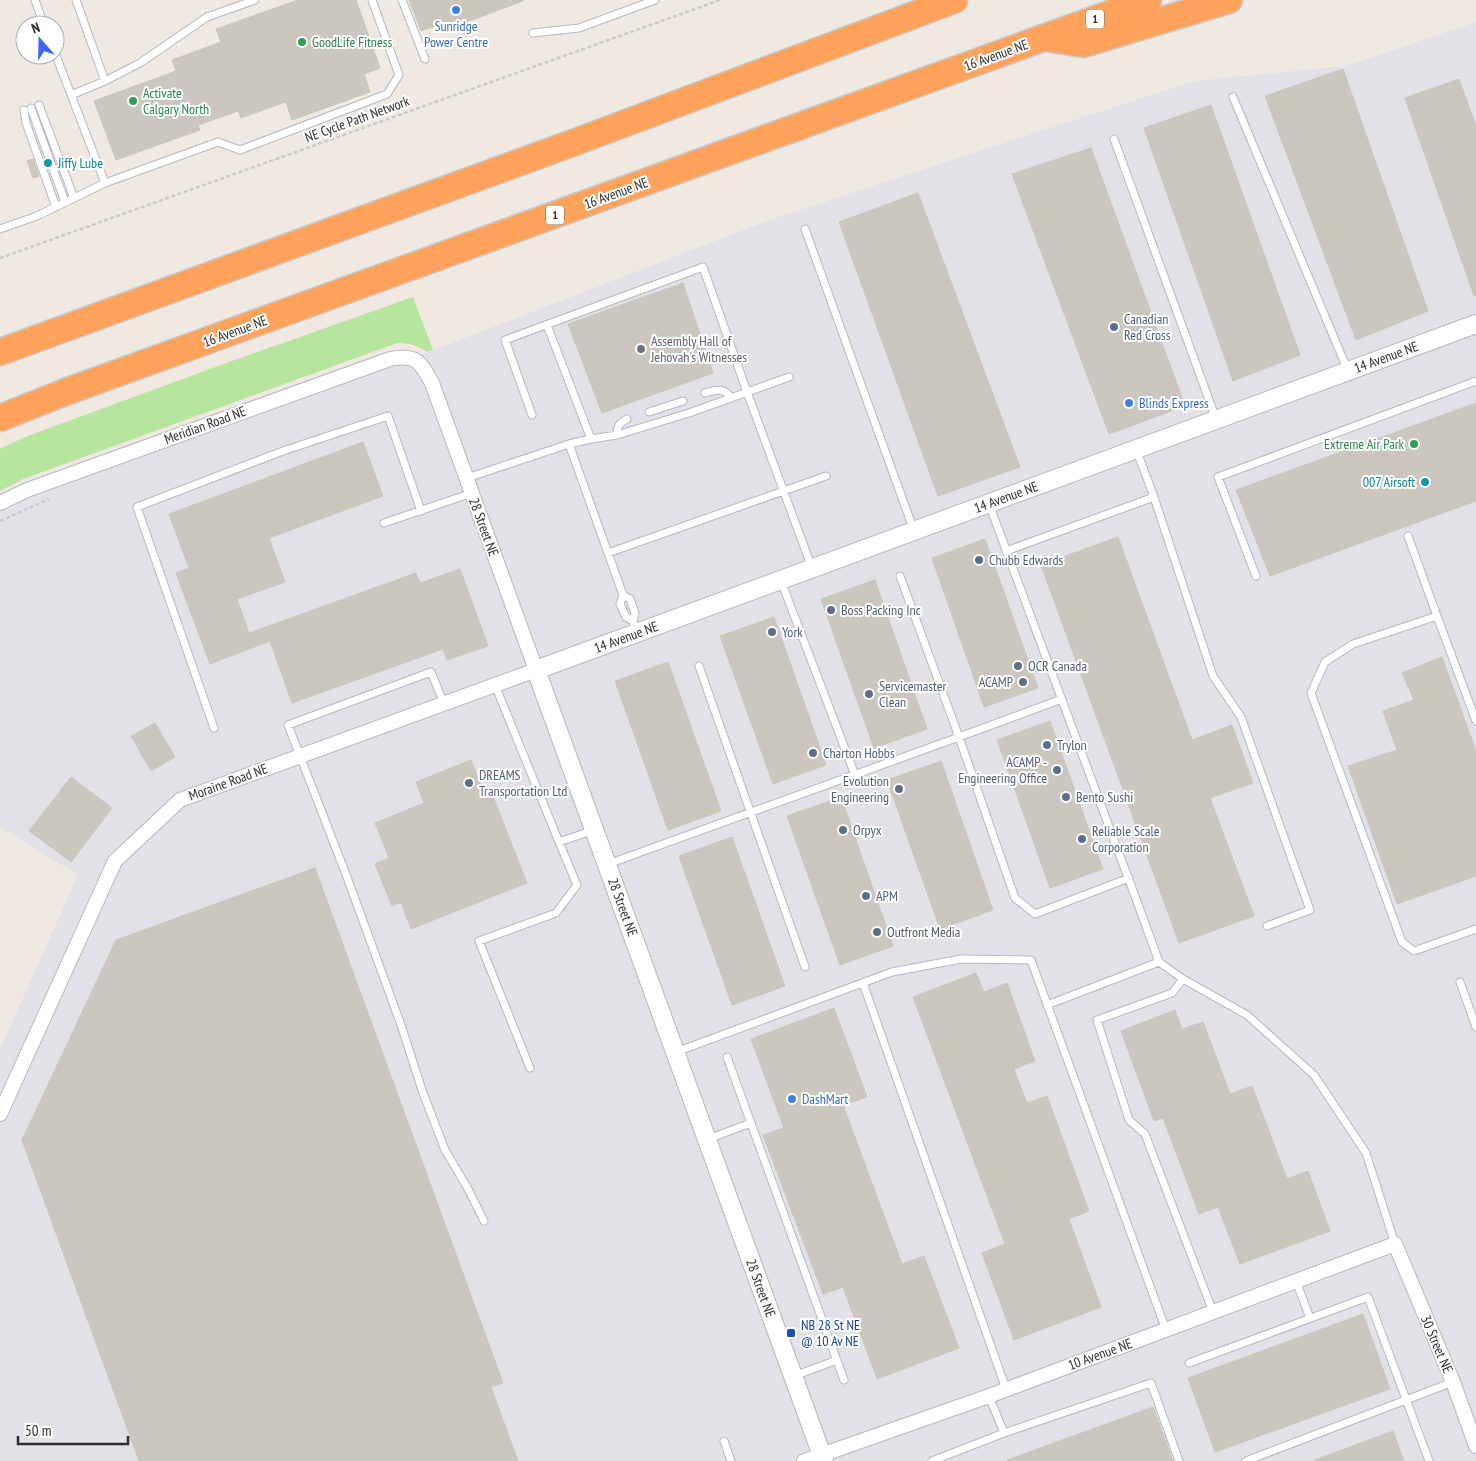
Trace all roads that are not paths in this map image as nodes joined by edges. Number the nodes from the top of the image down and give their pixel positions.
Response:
1 (35, 0) edge
2 (76, 0) edge
3 (255, 0) edge
4 (372, 0) edge
5 (402, 0) edge
6 (655, 0) edge
7 (954, 0) edge
8 (1148, 0) edge
9 (1229, 0) edge
10 (40, 15) edge
11 (534, 32) dead end
12 (1043, 38) junction
13 (425, 59) dead end
14 (60, 65) edge
15 (105, 81) junction
16 (71, 94) junction
17 (1233, 97) dead end
18 (39, 105) dead end
19 (1114, 139) dead end
20 (105, 183) junction
21 (74, 198) junction
22 (65, 202) junction
23 (56, 207) junction
24 (0, 229) edge
25 (805, 230) dead end
26 (1476, 324) edge
27 (547, 325) junction
28 (0, 351) edge
29 (413, 358) joint
30 (1348, 372) junction
31 (789, 377) dead end
32 (1476, 381) edge
33 (68, 392) junction
34 (747, 392) junction
35 (705, 393) dead end
36 (731, 398) junction
37 (684, 401) dead end
38 (649, 412) dead end
39 (532, 415) dead end
40 (0, 418) edge
41 (627, 419) dead end
42 (1216, 420) junction
43 (0, 436) edge
44 (617, 436) junction
45 (591, 439) junction
46 (569, 444) junction
47 (1136, 449) junction
48 (826, 476) dead end
49 (467, 478) junction
50 (784, 490) junction
51 (472, 493) junction
52 (1154, 498) junction
53 (0, 503) edge
54 (989, 504) junction
55 (421, 511) junction
56 (384, 523) dead end
57 (914, 531) junction
58 (1408, 536) dead end
59 (1006, 550) junction
60 (608, 553) junction
61 (812, 568) junction
62 (900, 576) dead end
63 (1256, 576) dead end
64 (781, 580) junction
65 (1437, 616) junction
66 (635, 627) junction
67 (698, 666) dead end
68 (536, 670) junction
69 (495, 685) junction
70 (1062, 699) junction
71 (444, 704) junction
72 (1476, 721) edge
73 (214, 728) dead end
74 (959, 737) junction
75 (300, 756) junction
76 (854, 775) junction
77 (751, 813) junction
78 (595, 830) junction
79 (559, 842) junction
80 (607, 865) junction
81 (1129, 878) junction
82 (1267, 926) dead end
83 (1476, 929) edge
84 (1159, 962) junction
85 (805, 967) dead end
86 (1183, 979) junction
87 (1460, 982) dead end
88 (863, 983) junction
89 (1047, 1005) junction
90 (1476, 1027) edge
91 (676, 1052) junction
92 (727, 1057) dead end
93 (530, 1068) dead end
94 (0, 1114) edge
95 (751, 1122) junction
96 (707, 1139) junction
97 (484, 1221) dead end
98 (1395, 1244) junction
99 (1296, 1281) junction
100 (1214, 1312) junction
101 (1310, 1318) junction
102 (1166, 1330) junction
103 (837, 1360) junction
104 (1189, 1363) dead end
105 (793, 1376) junction
106 (844, 1380) dead end
107 (1453, 1382) junction
108 (1006, 1389) junction
109 (989, 1396) junction
110 (1407, 1399) junction
111 (1004, 1433) junction
112 (724, 1441) dead end
113 (1476, 1446) edge
114 (823, 1458) edge
115 (731, 1461) edge
116 (804, 1461) edge
117 (932, 1461) edge
118 (1179, 1461) edge
119 (1246, 1461) edge
120 (1429, 1461) edge

1 - 10 lane
2 - 15 lane
3 - 15 lane
4 - 20 lane
5 - 13 lane
6 - 11 lane
7 - 28 highway
8 - 12 highway, 16 Avenue NE / 1
9 - 12 highway
12 - 33 highway, 16 Avenue NE / 1
14 - 16 lane
15 - 16 lane
16 - 20 lane
17 - 30 lane
18 - 21 lane
19 - 42 lane
20 - 21 lane
21 - 22 lane
22 - 23 lane
22 - 23 lane
23 - 24 lane
25 - 57 lane
26 - 30 street, 14 Avenue NE
27 - 34 lane
27 - 39 lane
27 - 45 lane
29 - 49 street, 28 Street NE
29 - 53 street, Meridian Road NE
30 - 42 street, 14 Avenue NE
31 - 34 lane
32 - 63 lane
33 - 40 highway, 16 Avenue NE / 1
33 - 43 highway
34 - 36 lane
34 - 50 lane
35 - 36 lane
36 - 44 lane
37 - 38 lane
41 - 44 lane
42 - 47 street, 14 Avenue NE
44 - 45 lane
45 - 46 lane
46 - 49 lane
46 - 60 lane
47 - 52 lane
47 - 54 street, 14 Avenue NE
48 - 50 lane
49 - 51 street, 28 Street NE
50 - 60 lane
50 - 61 lane
51 - 55 lane
51 - 68 street, 28 Street NE
52 - 59 lane
52 - 82 lane
54 - 57 street, 14 Avenue NE
54 - 59 lane
55 - 56 lane
55 - 73 lane
57 - 61 street, 14 Avenue NE
58 - 65 lane
59 - 70 lane
60 - 66 lane
61 - 64 street, 14 Avenue NE
62 - 74 lane
64 - 66 street, 14 Avenue NE
64 - 76 lane
65 - 72 lane
65 - 83 lane
66 - 68 street, 14 Avenue NE
67 - 77 lane
68 - 69 street, Moraine Road NE
68 - 78 street, 28 Street NE
69 - 71 street, Moraine Road NE
69 - 79 lane
70 - 74 lane
70 - 81 lane
71 - 75 street, Moraine Road NE
71 - 75 lane
74 - 76 lane
74 - 81 lane
75 - 94 street, Moraine Road NE
75 - 97 lane
76 - 77 lane
77 - 80 lane
77 - 85 lane
78 - 79 lane
78 - 80 street, 28 Street NE
79 - 93 lane
80 - 91 street, 28 Street NE
81 - 84 lane
84 - 86 lane
84 - 89 lane
86 - 98 lane
86 - 100 lane
87 - 90 lane
88 - 89 lane
88 - 91 lane
88 - 108 lane
89 - 102 lane
91 - 96 street, 28 Street NE
92 - 95 lane
95 - 96 lane
95 - 103 lane
96 - 105 street, 28 Street NE
98 - 99 street, 10 Avenue NE
98 - 107 street, 30 Street NE
99 - 100 street, 10 Avenue NE
99 - 101 lane
100 - 102 street, 10 Avenue NE
101 - 104 lane
101 - 110 lane
102 - 108 street, 10 Avenue NE
103 - 105 lane
103 - 106 lane
105 - 114 street, 28 Street NE
107 - 110 lane
107 - 113 street, 30 Street NE
108 - 109 street, 10 Avenue NE
109 - 111 lane
109 - 114 street, 10 Avenue NE
110 - 119 lane
110 - 120 lane
111 - 117 lane
111 - 118 lane
112 - 115 lane
114 - 116 street, 10 Avenue NE

